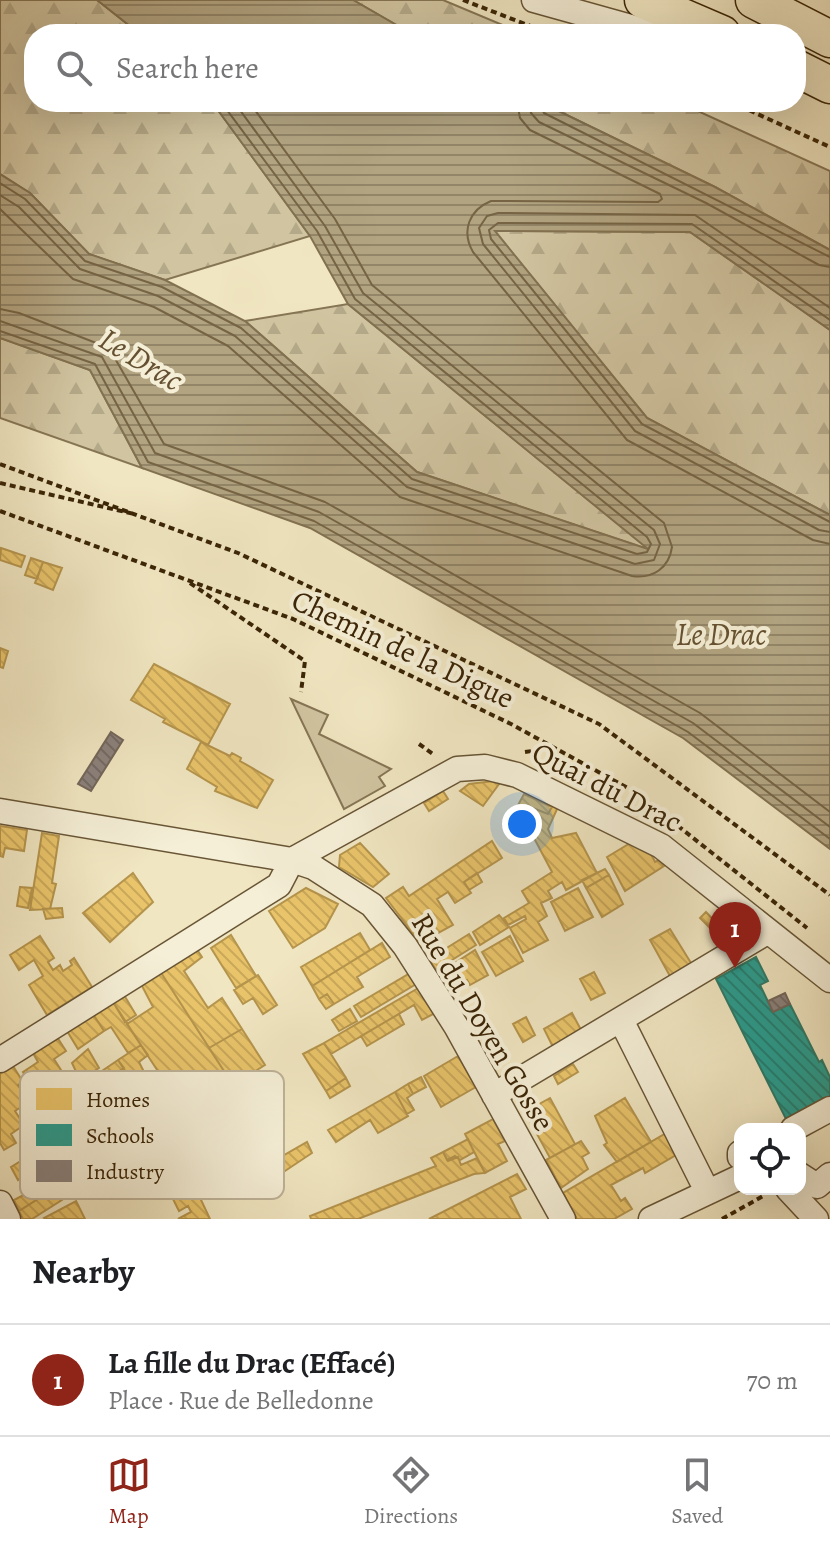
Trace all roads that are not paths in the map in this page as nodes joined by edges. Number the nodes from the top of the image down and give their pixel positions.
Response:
1 (534, 0) edge
2 (643, 0) edge
3 (754, 0) edge
4 (620, 24) edge
5 (699, 24) edge
6 (801, 24) edge
7 (806, 27) edge
8 (830, 39) edge
9 (0, 811) edge
10 (292, 860) junction
11 (767, 932) junction
12 (830, 980) edge
13 (621, 1020) junction
14 (0, 1060) edge
15 (494, 1095) junction
16 (830, 1109) edge
17 (804, 1123) edge
18 (830, 1175) edge
19 (806, 1179) edge
20 (734, 1180) edge
21 (707, 1191) junction
22 (794, 1195) edge
23 (0, 1203) edge
24 (8, 1219) edge
25 (563, 1219) edge
26 (651, 1219) edge
27 (816, 1219) edge

1 - 4 street
2 - 5 highway
3 - 6 highway
7 - 8 highway
9 - 10 street, Rue du Doyen Gosse
10 - 11 street, Quai du Drac
10 - 14 street
10 - 15 street, Rue du Doyen Gosse
11 - 12 street, Quai du Drac
11 - 13 street
13 - 15 street
13 - 21 street
15 - 25 street, Rue du Doyen Gosse
16 - 17 street
18 - 19 street
20 - 21 street
21 - 26 street
22 - 27 street
23 - 24 street

